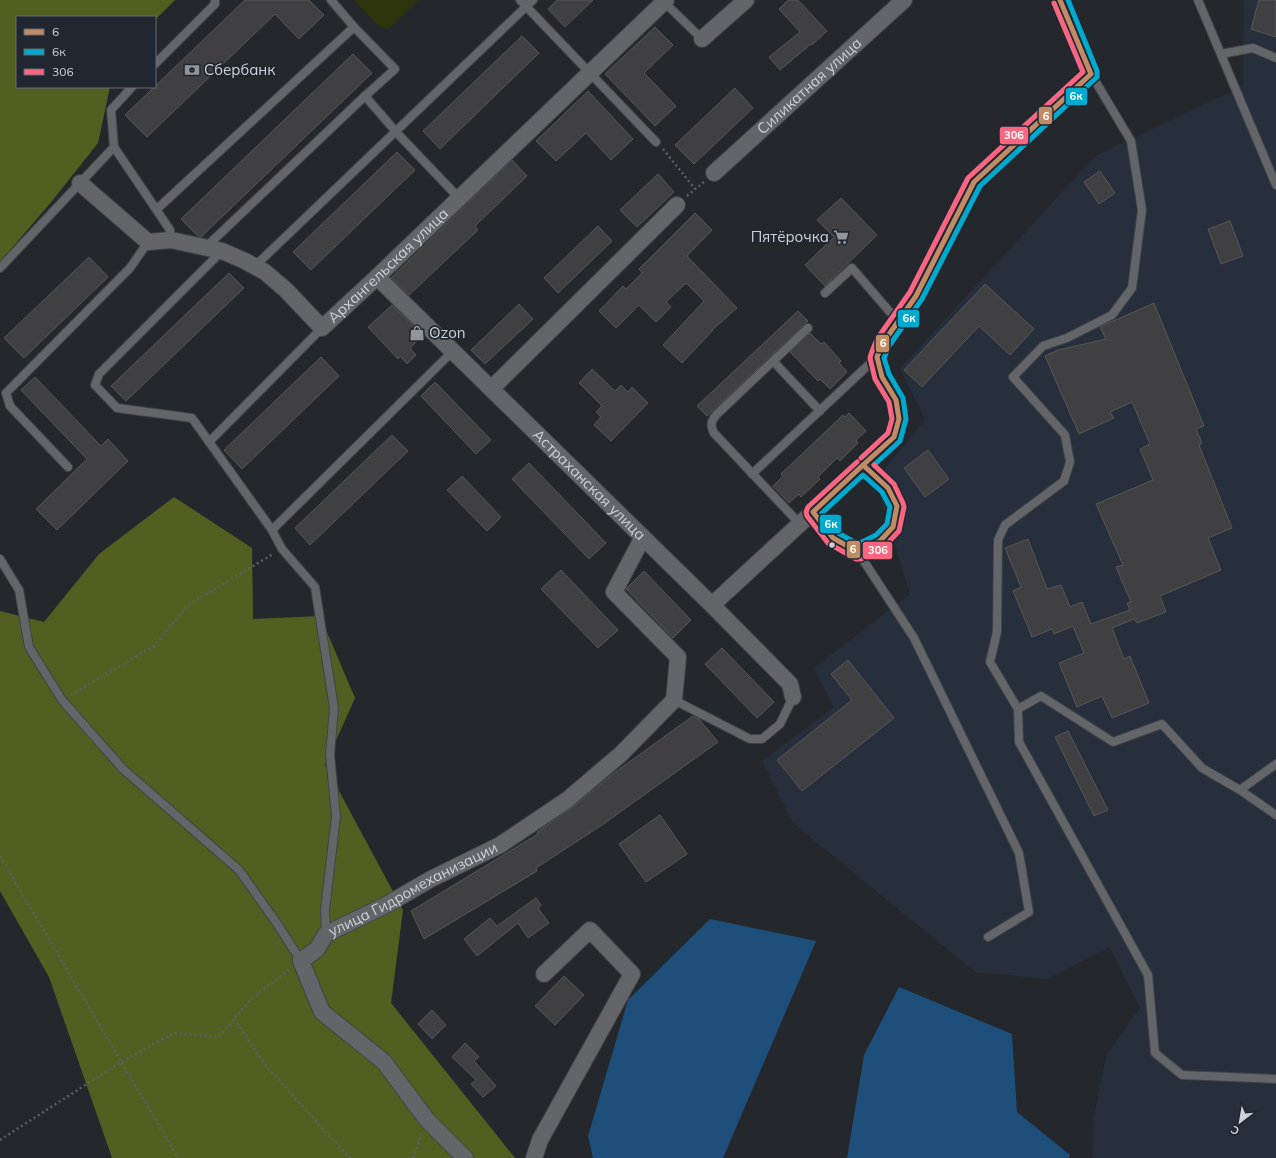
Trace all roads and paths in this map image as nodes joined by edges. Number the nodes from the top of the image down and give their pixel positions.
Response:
1 (215, 0) edge
2 (331, 0) edge
3 (533, 0) edge
4 (746, 0) edge
5 (904, 0) edge
6 (1060, 0) edge
7 (1198, 0) edge
8 (665, 1) edge
9 (523, 3) edge
10 (354, 27) junction
11 (702, 39) joint
12 (1221, 54) junction
13 (1276, 58) edge
14 (156, 63) edge
15 (589, 73) junction
16 (1091, 74) junction
17 (131, 88) edge
18 (365, 96) junction
19 (396, 131) junction
20 (656, 142) joint
21 (114, 147) junction
22 (714, 173) joint
23 (80, 183) junction
24 (1276, 185) edge
25 (696, 189) junction
26 (459, 198) junction
27 (677, 205) joint
28 (157, 209) junction
29 (171, 240) junction
30 (148, 242) junction
31 (206, 247) junction
32 (222, 251) junction
33 (255, 266) junction
34 (0, 268) edge
35 (377, 277) junction
36 (825, 293) dead end
37 (899, 320) junction
38 (322, 328) junction
39 (808, 328) dead end
40 (453, 351) junction
41 (877, 357) junction
42 (773, 361) junction
43 (492, 388) junction
44 (3, 395) edge
45 (820, 411) junction
46 (209, 442) junction
47 (863, 465) junction
48 (68, 468) dead end
49 (752, 474) junction
50 (813, 512) junction
51 (800, 524) junction
52 (272, 530) junction
53 (643, 537) junction
54 (282, 549) junction
55 (858, 552) junction
56 (0, 559) edge
57 (712, 605) junction
58 (793, 697) joint
59 (62, 700) junction
60 (674, 700) junction
61 (1018, 709) junction
62 (1276, 764) edge
63 (1240, 790) junction
64 (1276, 815) edge
65 (0, 856) edge
66 (326, 934) junction
67 (988, 937) dead end
68 (301, 961) junction
69 (544, 974) dead end
70 (234, 1018) junction
71 (121, 1062) junction
72 (1276, 1079) edge
73 (427, 1120) junction
74 (0, 1140) edge
75 (350, 1157) edge
76 (178, 1158) edge
77 (413, 1158) edge
78 (465, 1158) edge
79 (534, 1158) edge

1 - 14 lane
2 - 10 lane
3 - 9 lane
4 - 11 street
5 - 22 street, Силикатная улица
6 - 16 street
7 - 12 lane
8 - 11 lane
8 - 15 street, Архангельская улица
9 - 15 lane
9 - 19 lane
10 - 18 lane
10 - 28 lane
12 - 13 lane
12 - 24 lane
15 - 20 lane
15 - 26 street, Архангельская улица
16 - 37 street
16 - 61 lane
17 - 21 lane
18 - 19 lane
18 - 31 lane
19 - 26 lane
19 - 33 lane
20 - 25 path
21 - 23 lane
21 - 28 lane
22 - 25 path
23 - 30 street
23 - 34 lane
25 - 27 path
26 - 35 street, Архангельская улица
27 - 43 street
28 - 29 lane
29 - 30 street, Архангельская улица
29 - 31 street, Архангельская улица
30 - 44 lane
31 - 32 street, Архангельская улица
32 - 33 street, Архангельская улица
32 - 46 lane
33 - 38 street, Архангельская улица
35 - 38 street, Архангельская улица
35 - 40 street, Астраханская улица
36 - 37 lane
37 - 41 street
38 - 46 lane
39 - 42 lane
40 - 43 street, Астраханская улица
40 - 52 lane
41 - 45 lane
41 - 47 street
42 - 45 lane
42 - 49 lane
43 - 53 street, Астраханская улица
44 - 48 lane
45 - 49 lane
46 - 52 lane
47 - 50 street
47 - 55 street
49 - 51 lane
50 - 51 street
50 - 55 street
51 - 57 street
52 - 54 lane
53 - 57 street, Астраханская улица
53 - 60 street
54 - 59 path
54 - 66 lane
55 - 67 lane
56 - 59 lane
57 - 58 street, Астраханская улица
58 - 60 lane
59 - 68 lane
60 - 66 street, улица Гидромеханизации
61 - 63 lane
61 - 72 lane
62 - 63 lane
63 - 64 lane
65 - 71 path
66 - 68 street, улица Гидромеханизации
68 - 70 path
68 - 73 street
69 - 79 street
70 - 71 path
70 - 75 path
71 - 74 path
71 - 76 path
73 - 77 path
73 - 78 street

